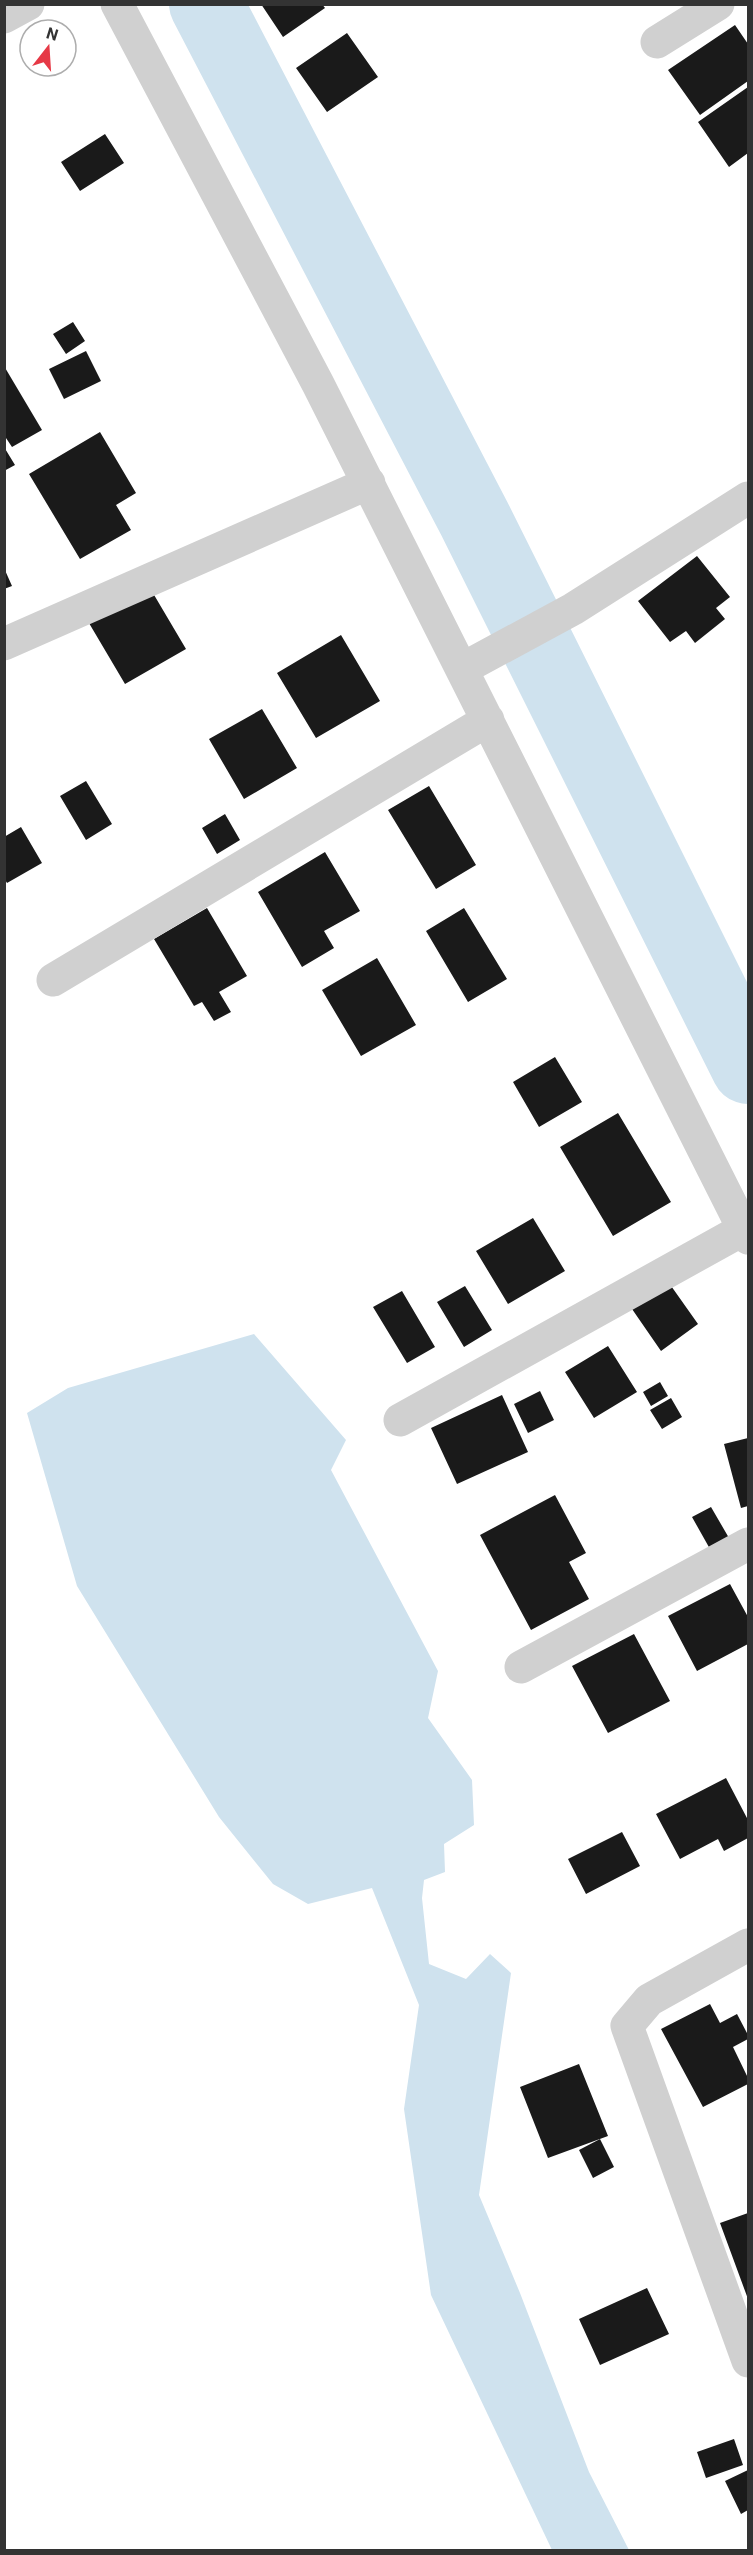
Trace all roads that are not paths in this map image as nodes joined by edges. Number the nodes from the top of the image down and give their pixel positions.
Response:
1 (28, 4) edge
2 (117, 4) edge
3 (718, 4) edge
4 (4, 17) edge
5 (657, 42) dead end
6 (369, 483) junction
7 (748, 498) edge
8 (4, 644) edge
9 (462, 669) junction
10 (488, 720) junction
11 (53, 980) dead end
12 (746, 1234) edge
13 (400, 1420) dead end
14 (748, 1544) edge
15 (521, 1666) dead end
16 (748, 1945) edge
17 (748, 2361) edge

1 - 4 street
2 - 6 street
3 - 5 street
6 - 8 street
6 - 9 street
7 - 9 street
9 - 10 street
10 - 11 street
10 - 12 street
12 - 13 street
14 - 15 street
16 - 17 street

